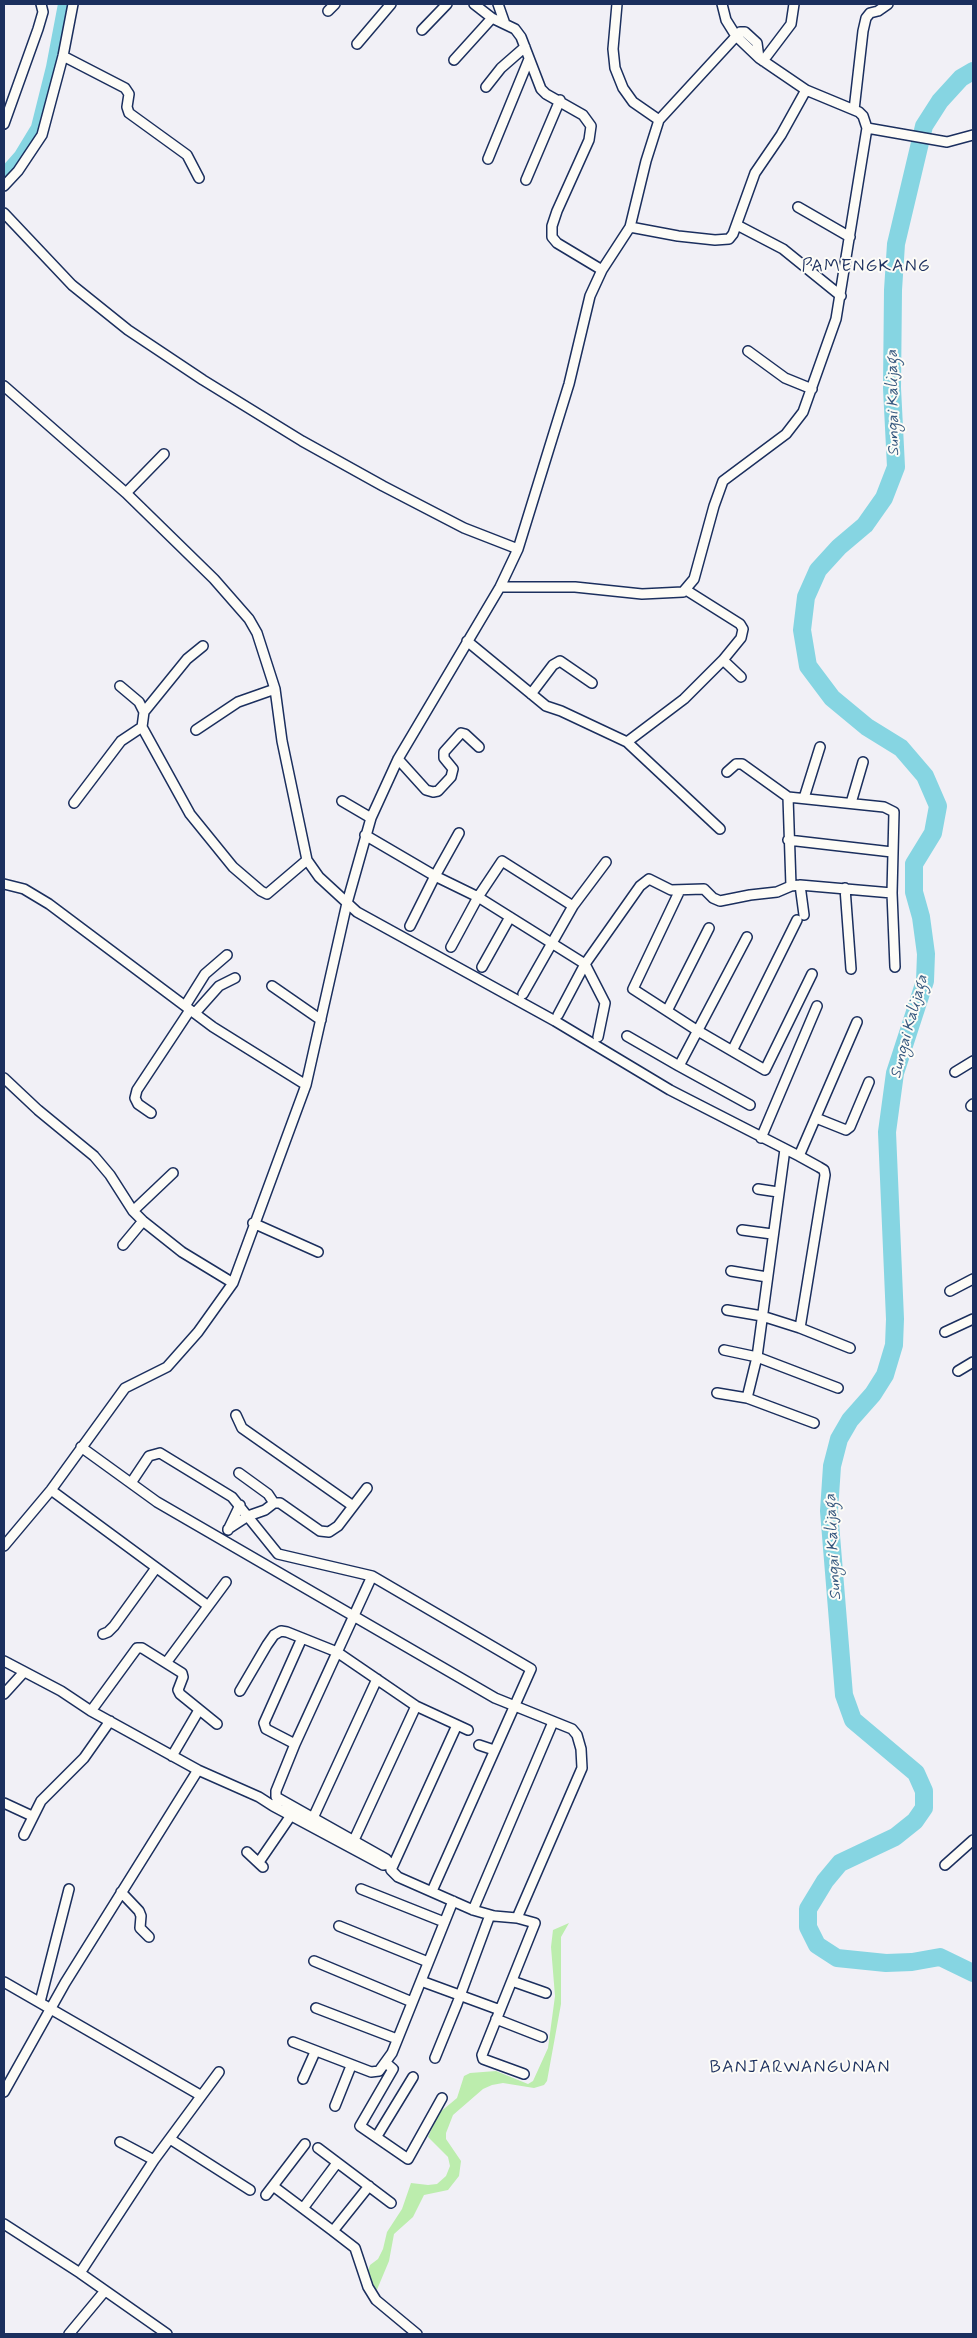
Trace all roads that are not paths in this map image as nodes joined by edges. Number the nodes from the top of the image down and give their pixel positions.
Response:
1 (41, 4) edge
2 (73, 4) edge
3 (335, 4) edge
4 (391, 4) edge
5 (447, 4) edge
6 (474, 4) edge
7 (498, 4) edge
8 (617, 4) edge
9 (722, 4) edge
10 (794, 4) edge
11 (888, 4) edge
12 (328, 12) dead end
13 (492, 18) junction
14 (505, 24) junction
15 (422, 30) dead end
16 (736, 36) junction
17 (357, 44) dead end
18 (525, 47) junction
19 (63, 56) junction
20 (529, 59) junction
21 (454, 60) dead end
22 (761, 60) junction
23 (486, 87) dead end
24 (806, 90) junction
25 (560, 100) junction
26 (854, 110) junction
27 (659, 120) junction
28 (4, 124) edge
29 (867, 128) junction
30 (973, 134) edge
31 (488, 158) dead end
32 (199, 178) dead end
33 (526, 180) dead end
34 (4, 186) edge
35 (798, 207) dead end
36 (4, 213) edge
37 (737, 225) junction
38 (630, 227) junction
39 (850, 237) junction
40 (607, 264) junction
41 (841, 296) junction
42 (748, 351) dead end
43 (4, 386) edge
44 (812, 389) junction
45 (164, 454) dead end
46 (126, 492) junction
47 (518, 549) junction
48 (500, 587) junction
49 (686, 590) junction
50 (467, 641) junction
51 (203, 646) dead end
52 (723, 660) junction
53 (741, 677) dead end
54 (592, 683) dead end
55 (120, 686) dead end
56 (275, 690) junction
57 (531, 694) junction
58 (144, 712) junction
59 (142, 727) junction
60 (196, 730) dead end
61 (627, 742) junction
62 (479, 747) dead end
63 (820, 747) dead end
64 (398, 759) junction
65 (863, 762) dead end
66 (726, 772) dead end
67 (788, 797) junction
68 (804, 798) junction
69 (342, 801) dead end
70 (851, 803) junction
71 (74, 804) dead end
72 (371, 818) junction
73 (720, 829) dead end
74 (459, 833) dead end
75 (365, 835) junction
76 (788, 840) junction
77 (892, 852) junction
78 (307, 860) junction
79 (606, 862) dead end
80 (435, 876) junction
81 (4, 884) edge
82 (795, 886) junction
83 (845, 888) junction
84 (680, 890) junction
85 (892, 893) junction
86 (478, 896) junction
87 (347, 903) junction
88 (573, 906) junction
89 (510, 917) junction
90 (410, 926) dead end
91 (710, 928) dead end
92 (747, 936) dead end
93 (551, 941) junction
94 (451, 947) dead end
95 (227, 955) dead end
96 (585, 964) junction
97 (482, 967) dead end
98 (896, 967) dead end
99 (851, 969) dead end
100 (812, 974) dead end
101 (235, 978) dead end
102 (272, 986) dead end
103 (523, 994) dead end
104 (817, 1006) dead end
105 (190, 1010) junction
106 (667, 1011) junction
107 (558, 1015) dead end
108 (322, 1020) junction
109 (857, 1022) dead end
110 (698, 1031) junction
111 (627, 1036) dead end
112 (598, 1037) dead end
113 (732, 1051) junction
114 (973, 1060) edge
115 (679, 1066) junction
116 (955, 1072) dead end
117 (4, 1078) edge
118 (869, 1082) dead end
119 (306, 1085) junction
120 (750, 1105) dead end
121 (151, 1113) dead end
122 (816, 1118) junction
123 (761, 1138) junction
124 (784, 1149) junction
125 (800, 1156) junction
126 (173, 1173) dead end
127 (758, 1189) dead end
128 (778, 1192) junction
129 (133, 1211) junction
130 (143, 1221) junction
131 (254, 1223) junction
132 (742, 1230) dead end
133 (772, 1234) junction
134 (123, 1245) dead end
135 (318, 1252) dead end
136 (731, 1271) dead end
137 (766, 1277) junction
138 (973, 1278) edge
139 (233, 1283) junction
140 (950, 1290) dead end
141 (727, 1310) dead end
142 (762, 1316) junction
143 (973, 1319) edge
144 (800, 1328) junction
145 (945, 1332) dead end
146 (850, 1348) dead end
147 (724, 1350) dead end
148 (757, 1357) junction
149 (973, 1362) edge
150 (958, 1371) dead end
151 (838, 1388) dead end
152 (717, 1393) dead end
153 (747, 1398) junction
154 (236, 1415) dead end
155 (814, 1423) dead end
156 (81, 1447) junction
157 (239, 1473) dead end
158 (131, 1483) junction
159 (367, 1488) dead end
160 (51, 1490) junction
161 (274, 1503) junction
162 (240, 1505) junction
163 (353, 1506) junction
164 (248, 1516) junction
165 (228, 1529) junction
166 (222, 1540) junction
167 (4, 1546) edge
168 (278, 1554) junction
169 (156, 1568) junction
170 (273, 1568) junction
171 (372, 1576) junction
172 (226, 1582) dead end
173 (207, 1605) junction
174 (355, 1615) junction
175 (103, 1634) dead end
176 (302, 1638) junction
177 (337, 1652) junction
178 (4, 1661) edge
179 (166, 1663) junction
180 (24, 1672) junction
181 (377, 1678) junction
182 (240, 1691) dead end
183 (4, 1694) edge
184 (416, 1706) junction
185 (514, 1708) junction
186 (199, 1710) junction
187 (90, 1711) junction
188 (110, 1721) junction
189 (553, 1722) junction
190 (217, 1724) dead end
191 (457, 1725) junction
192 (468, 1730) dead end
193 (295, 1744) junction
194 (479, 1745) dead end
195 (494, 1750) junction
196 (172, 1756) junction
197 (198, 1770) junction
198 (4, 1803) edge
199 (276, 1803) junction
200 (293, 1812) junction
201 (32, 1816) junction
202 (313, 1818) junction
203 (24, 1835) dead end
204 (354, 1840) junction
205 (973, 1840) edge
206 (246, 1852) dead end
207 (390, 1865) junction
208 (945, 1865) dead end
209 (69, 1889) dead end
210 (361, 1889) dead end
211 (432, 1891) junction
212 (121, 1892) junction
213 (452, 1901) junction
214 (473, 1910) junction
215 (490, 1915) junction
216 (517, 1918) junction
217 (444, 1922) junction
218 (339, 1926) dead end
219 (149, 1937) dead end
220 (314, 1961) dead end
221 (428, 1962) junction
222 (421, 1981) junction
223 (512, 1981) junction
224 (4, 1982) edge
225 (546, 1994) dead end
226 (460, 1996) junction
227 (40, 2002) junction
228 (412, 2002) junction
229 (316, 2008) dead end
230 (52, 2009) junction
231 (500, 2010) junction
232 (496, 2019) junction
233 (542, 2037) dead end
234 (397, 2039) junction
235 (293, 2042) dead end
236 (314, 2052) junction
237 (435, 2058) dead end
238 (386, 2063) junction
239 (351, 2066) junction
240 (219, 2072) dead end
241 (524, 2074) dead end
242 (413, 2078) dead end
243 (303, 2079) dead end
244 (4, 2092) edge
245 (200, 2096) junction
246 (442, 2098) dead end
247 (336, 2106) dead end
248 (377, 2136) junction
249 (170, 2139) junction
250 (120, 2142) dead end
251 (305, 2144) dead end
252 (318, 2148) dead end
253 (154, 2160) junction
254 (337, 2163) junction
255 (273, 2186) junction
256 (368, 2186) junction
257 (250, 2190) dead end
258 (266, 2195) dead end
259 (391, 2203) dead end
260 (304, 2208) junction
261 (4, 2224) edge
262 (333, 2231) junction
263 (80, 2274) junction
264 (104, 2292) junction
265 (69, 2334) edge
266 (167, 2334) edge
267 (417, 2334) edge

1 - 28 street
2 - 19 street
3 - 12 street
4 - 17 street
5 - 15 street
6 - 13 street
7 - 14 street
8 - 27 street
9 - 16 street
10 - 22 street
11 - 26 street
13 - 14 street
13 - 21 street
14 - 18 street
16 - 22 street
16 - 27 street
18 - 20 street
18 - 23 street
19 - 32 street
19 - 34 street
20 - 25 street
20 - 31 street
22 - 24 street
24 - 26 street
24 - 37 street
25 - 33 street
25 - 40 street
26 - 29 street
27 - 38 street
29 - 30 street
29 - 39 street
35 - 39 street
36 - 47 street
37 - 38 street
37 - 41 street
38 - 40 street
39 - 41 street
40 - 47 street
41 - 44 street
42 - 44 street
43 - 46 street
44 - 49 street
45 - 46 street
46 - 56 street
47 - 48 street
48 - 49 street
48 - 50 street
49 - 52 street
50 - 57 street
50 - 64 street
51 - 58 street
52 - 53 street
52 - 61 street
54 - 57 street
55 - 58 street
56 - 60 street
56 - 78 street
57 - 61 street
58 - 59 street
59 - 71 street
59 - 78 street
61 - 73 street
62 - 64 street
63 - 68 street
64 - 72 street
65 - 70 street
66 - 67 street
67 - 68 street
67 - 76 street
68 - 70 street
69 - 72 street
70 - 77 street
72 - 75 street
74 - 80 street
75 - 80 street
75 - 87 street
76 - 77 street
76 - 82 street
77 - 85 street
78 - 87 street
79 - 88 street
80 - 86 street
80 - 90 street
81 - 105 street
82 - 83 street
82 - 84 street
82 - 113 street
83 - 85 street
83 - 99 street
84 - 96 street
84 - 106 street
85 - 98 street
86 - 88 street
86 - 89 street
86 - 94 street
87 - 108 street
87 - 123 street
88 - 93 street
89 - 93 street
89 - 97 street
91 - 106 street
92 - 110 street
93 - 96 street
93 - 103 street
95 - 105 street
96 - 107 street
96 - 112 street
100 - 113 street
101 - 105 street
102 - 108 street
104 - 123 street
105 - 119 street
105 - 121 street
106 - 110 street
108 - 119 street
109 - 122 street
110 - 113 street
110 - 115 street
111 - 115 street
114 - 116 street
115 - 120 street
117 - 129 street
118 - 122 street
119 - 131 street
122 - 125 street
123 - 124 street
124 - 125 street
124 - 128 street
125 - 144 street
126 - 129 street
127 - 128 street
128 - 133 street
129 - 130 street
130 - 134 street
130 - 139 street
131 - 135 street
131 - 139 street
132 - 133 street
133 - 137 street
136 - 137 street
137 - 142 street
138 - 140 street
139 - 156 street
141 - 142 street
142 - 144 street
142 - 148 street
143 - 145 street
144 - 146 street
147 - 148 street
148 - 151 street
148 - 153 street
149 - 150 street
152 - 153 street
153 - 155 street
154 - 163 street
156 - 158 street
156 - 160 street
157 - 161 street
158 - 162 street
158 - 166 street
159 - 163 street
160 - 167 street
160 - 169 street
161 - 163 street
161 - 164 street
162 - 164 street
162 - 165 street
164 - 165 street
164 - 168 street
165 - 166 street
166 - 170 street
168 - 170 street
168 - 171 street
169 - 173 street
169 - 175 street
170 - 174 street
171 - 174 street
171 - 185 street
172 - 173 street
173 - 179 street
174 - 177 street
174 - 185 street
176 - 177 street
176 - 182 street
176 - 193 street
177 - 181 street
177 - 193 street
178 - 180 street
179 - 186 street
179 - 187 street
180 - 183 street
180 - 187 street
181 - 184 street
181 - 202 street
184 - 191 street
184 - 204 street
185 - 189 street
185 - 195 street
186 - 190 street
186 - 196 street
187 - 188 street
188 - 196 street
188 - 201 street
189 - 214 street
189 - 216 street
191 - 192 street
191 - 207 street
193 - 199 street
194 - 195 street
195 - 211 street
196 - 197 street
197 - 199 street
197 - 212 street
198 - 201 street
199 - 200 street
200 - 202 street
200 - 206 street
200 - 207 street
201 - 203 street
202 - 204 street
204 - 207 street
205 - 208 street
207 - 211 street
209 - 227 street
210 - 217 street
211 - 213 street
212 - 219 street
212 - 230 street
213 - 214 street
213 - 217 street
214 - 215 street
215 - 216 street
215 - 226 street
216 - 223 street
217 - 221 street
218 - 221 street
220 - 228 street
221 - 222 street
222 - 226 street
222 - 228 street
223 - 225 street
223 - 231 street
224 - 227 street
226 - 231 street
226 - 237 street
227 - 230 street
228 - 234 street
229 - 234 street
230 - 244 street
230 - 245 street
231 - 232 street
232 - 233 street
232 - 241 street
234 - 238 street
235 - 236 street
236 - 239 street
236 - 243 street
238 - 239 street
238 - 248 street
239 - 247 street
240 - 245 street
242 - 248 street
245 - 249 street
246 - 248 street
249 - 253 street
249 - 257 street
250 - 253 street
251 - 255 street
252 - 254 street
253 - 263 street
254 - 256 street
254 - 260 street
255 - 258 street
255 - 260 street
256 - 259 street
256 - 262 street
260 - 262 street
261 - 263 street
262 - 267 street
263 - 264 street
264 - 265 street
264 - 266 street

